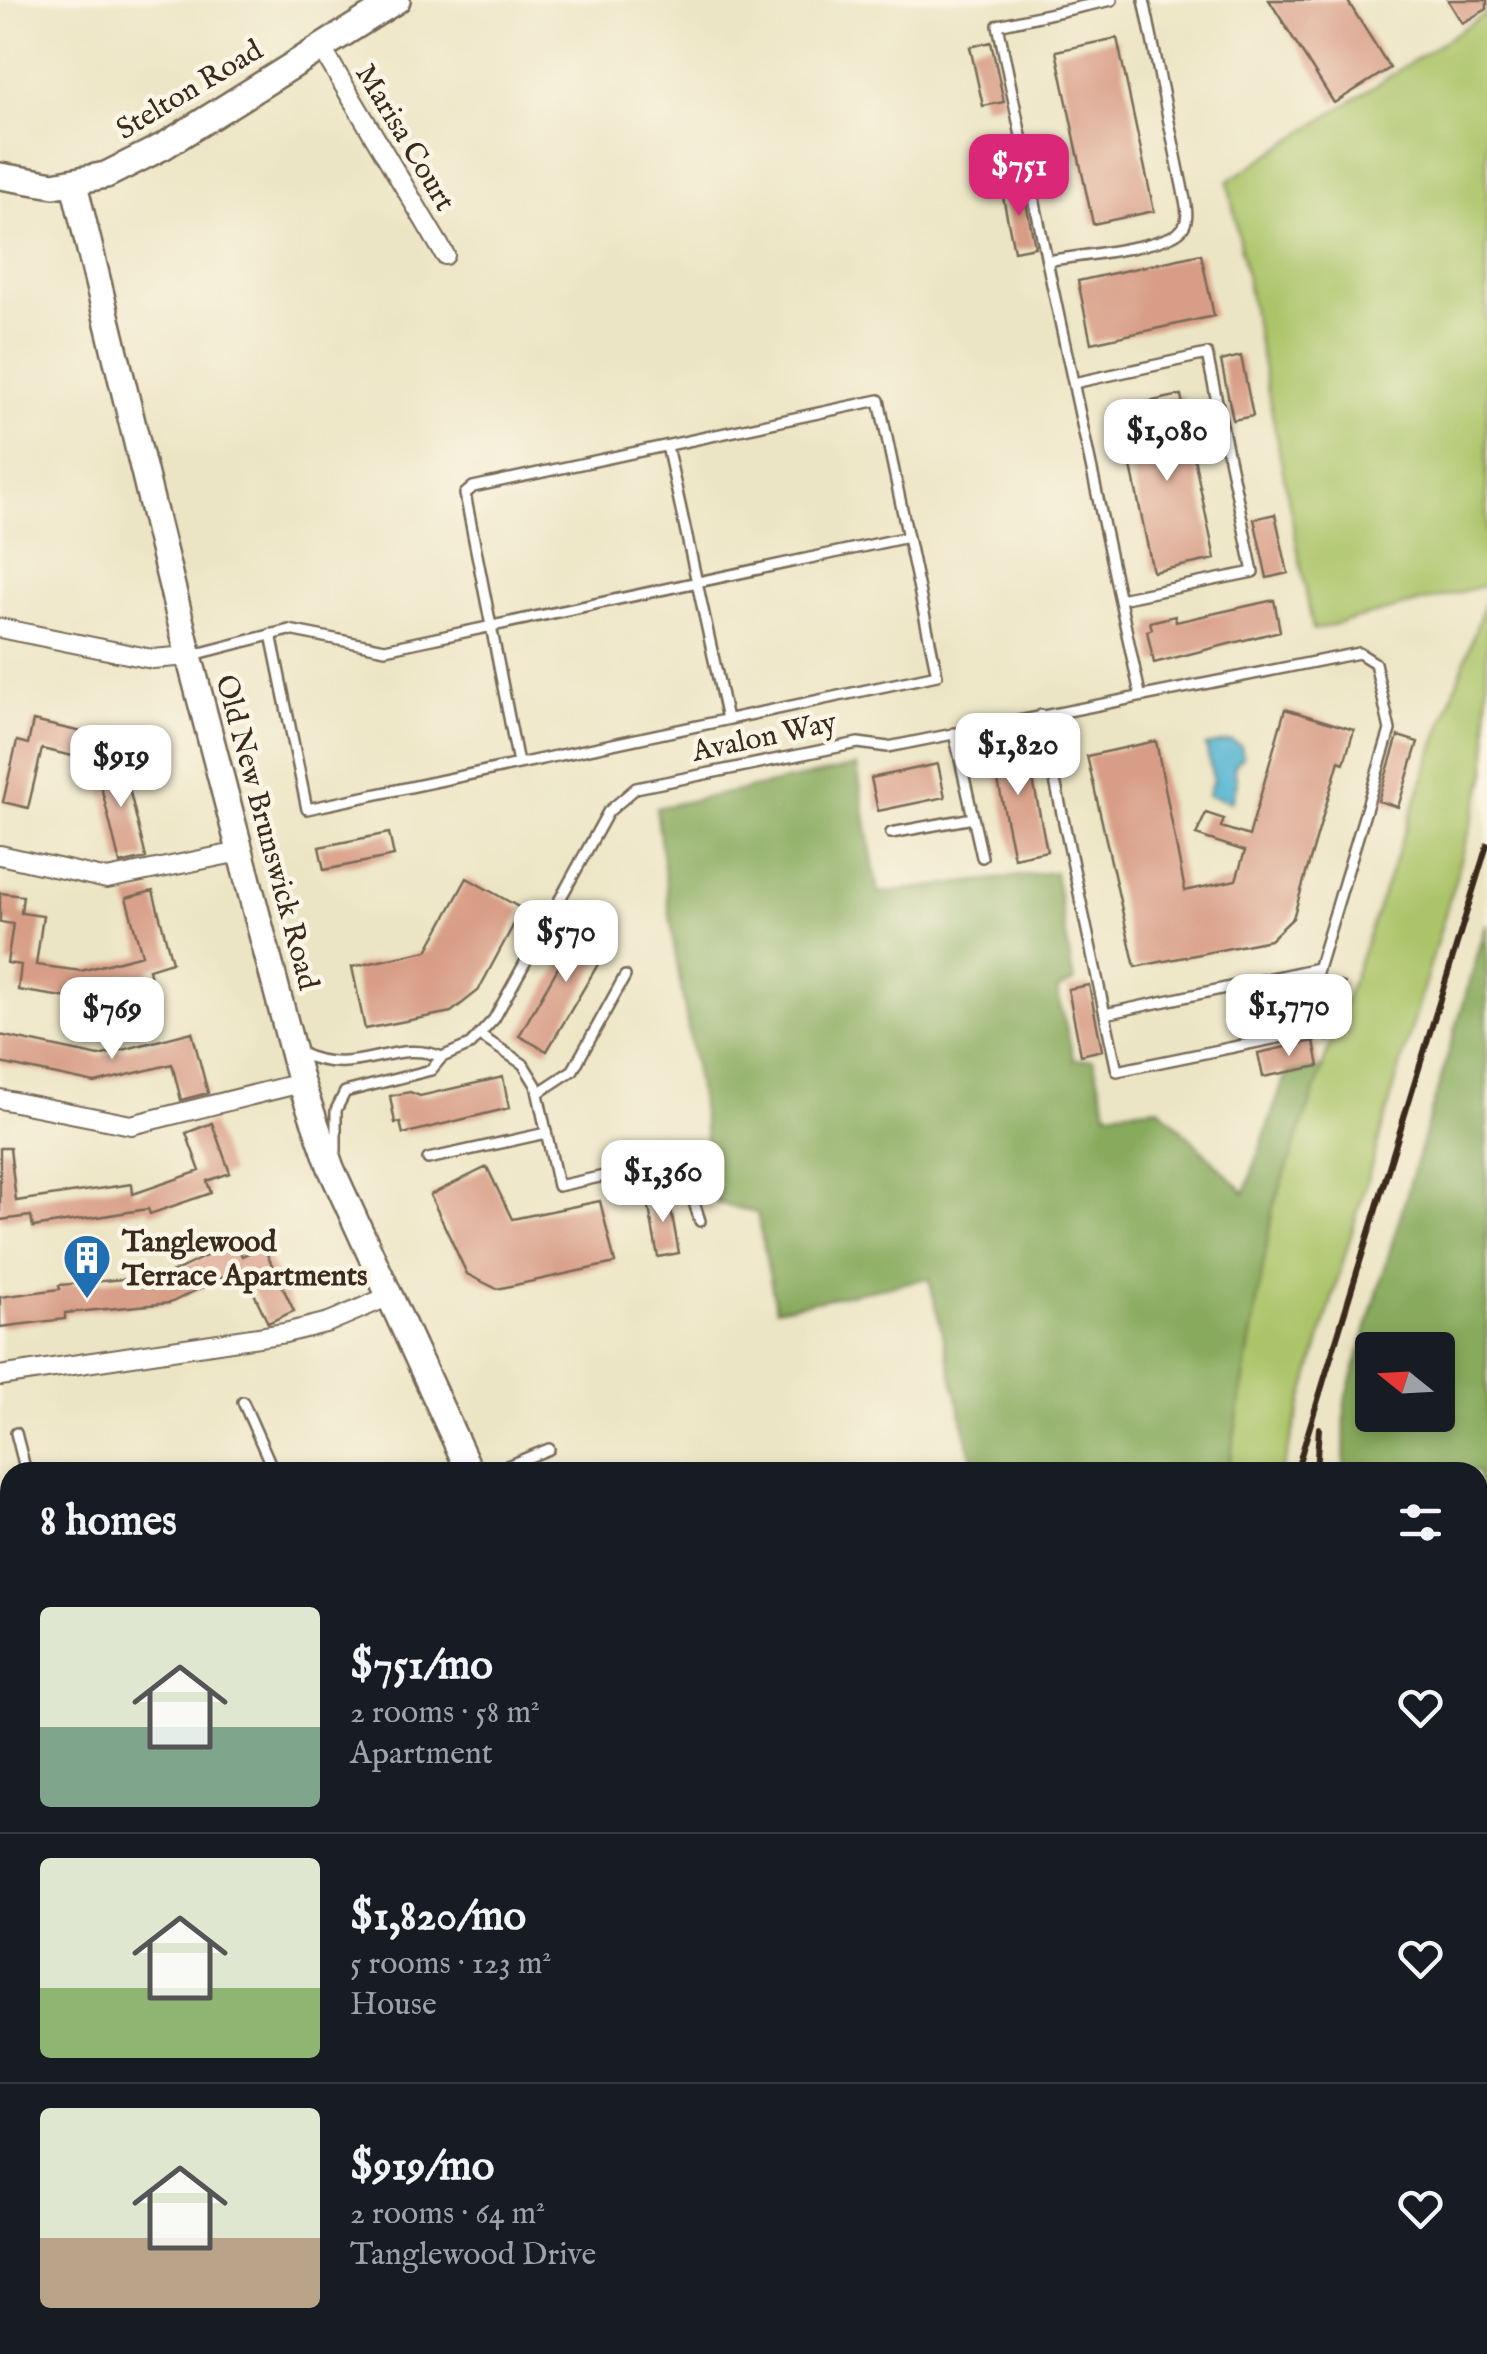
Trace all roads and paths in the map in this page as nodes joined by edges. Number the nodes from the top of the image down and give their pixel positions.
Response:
1 (1112, 0) edge
2 (1144, 0) edge
3 (389, 2) edge
4 (321, 48) junction
5 (0, 176) edge
6 (74, 184) junction
7 (445, 255) dead end
8 (1048, 261) junction
9 (1074, 382) junction
10 (667, 446) junction
11 (908, 537) junction
12 (697, 582) junction
13 (1120, 599) junction
14 (489, 627) junction
15 (0, 628) edge
16 (270, 634) junction
17 (188, 656) junction
18 (1140, 694) junction
19 (1042, 715) junction
20 (727, 719) junction
21 (954, 733) junction
22 (518, 763) junction
23 (973, 818) junction
24 (891, 833) dead end
25 (240, 852) junction
26 (0, 855) edge
27 (982, 858) dead end
28 (1318, 968) junction
29 (625, 976) dead end
30 (1105, 1014) junction
31 (479, 1035) junction
32 (292, 1049) junction
33 (442, 1056) junction
34 (301, 1082) junction
35 (538, 1093) junction
36 (0, 1099) edge
37 (546, 1133) junction
38 (428, 1159) dead end
39 (339, 1185) junction
40 (700, 1221) dead end
41 (392, 1295) junction
42 (0, 1376) edge
43 (243, 1402) dead end
44 (16, 1433) dead end
45 (549, 1448) dead end
46 (23, 1462) edge
47 (270, 1462) edge
48 (466, 1462) edge
49 (516, 1462) edge

1 - 8 lane
2 - 8 lane
3 - 4 main road, Stelton Road
4 - 6 main road, Stelton Road
4 - 7 street, Marisa Court
5 - 6 main road, Stelton Road
6 - 17 main road, Old New Brunswick Road
8 - 9 lane
9 - 13 lane
9 - 13 lane
10 - 11 lane
10 - 12 lane
10 - 14 lane
11 - 12 lane
11 - 20 lane
12 - 14 lane
12 - 20 lane
13 - 18 lane
14 - 16 lane
14 - 22 lane
15 - 17 street
16 - 17 lane
16 - 22 lane
17 - 25 main road, Old New Brunswick Road
18 - 19 lane, Avalon Way
18 - 28 lane, Avalon Way
19 - 21 lane, Avalon Way
19 - 30 lane
20 - 22 lane
21 - 23 lane
21 - 31 lane, Avalon Way
23 - 24 lane
23 - 27 lane
25 - 26 street
25 - 32 main road, Old New Brunswick Road
28 - 30 lane
28 - 30 lane
29 - 35 lane
31 - 33 lane, Avalon Way
31 - 35 lane
32 - 33 lane
32 - 34 main road, Old New Brunswick Road
33 - 39 lane, Avalon Way
34 - 36 street
34 - 39 main road, Old New Brunswick Road
35 - 37 lane
37 - 38 lane
37 - 40 lane
39 - 41 main road, Old New Brunswick Road
41 - 42 street
41 - 48 main road, Old New Brunswick Road
43 - 47 lane
44 - 46 lane
45 - 49 lane

